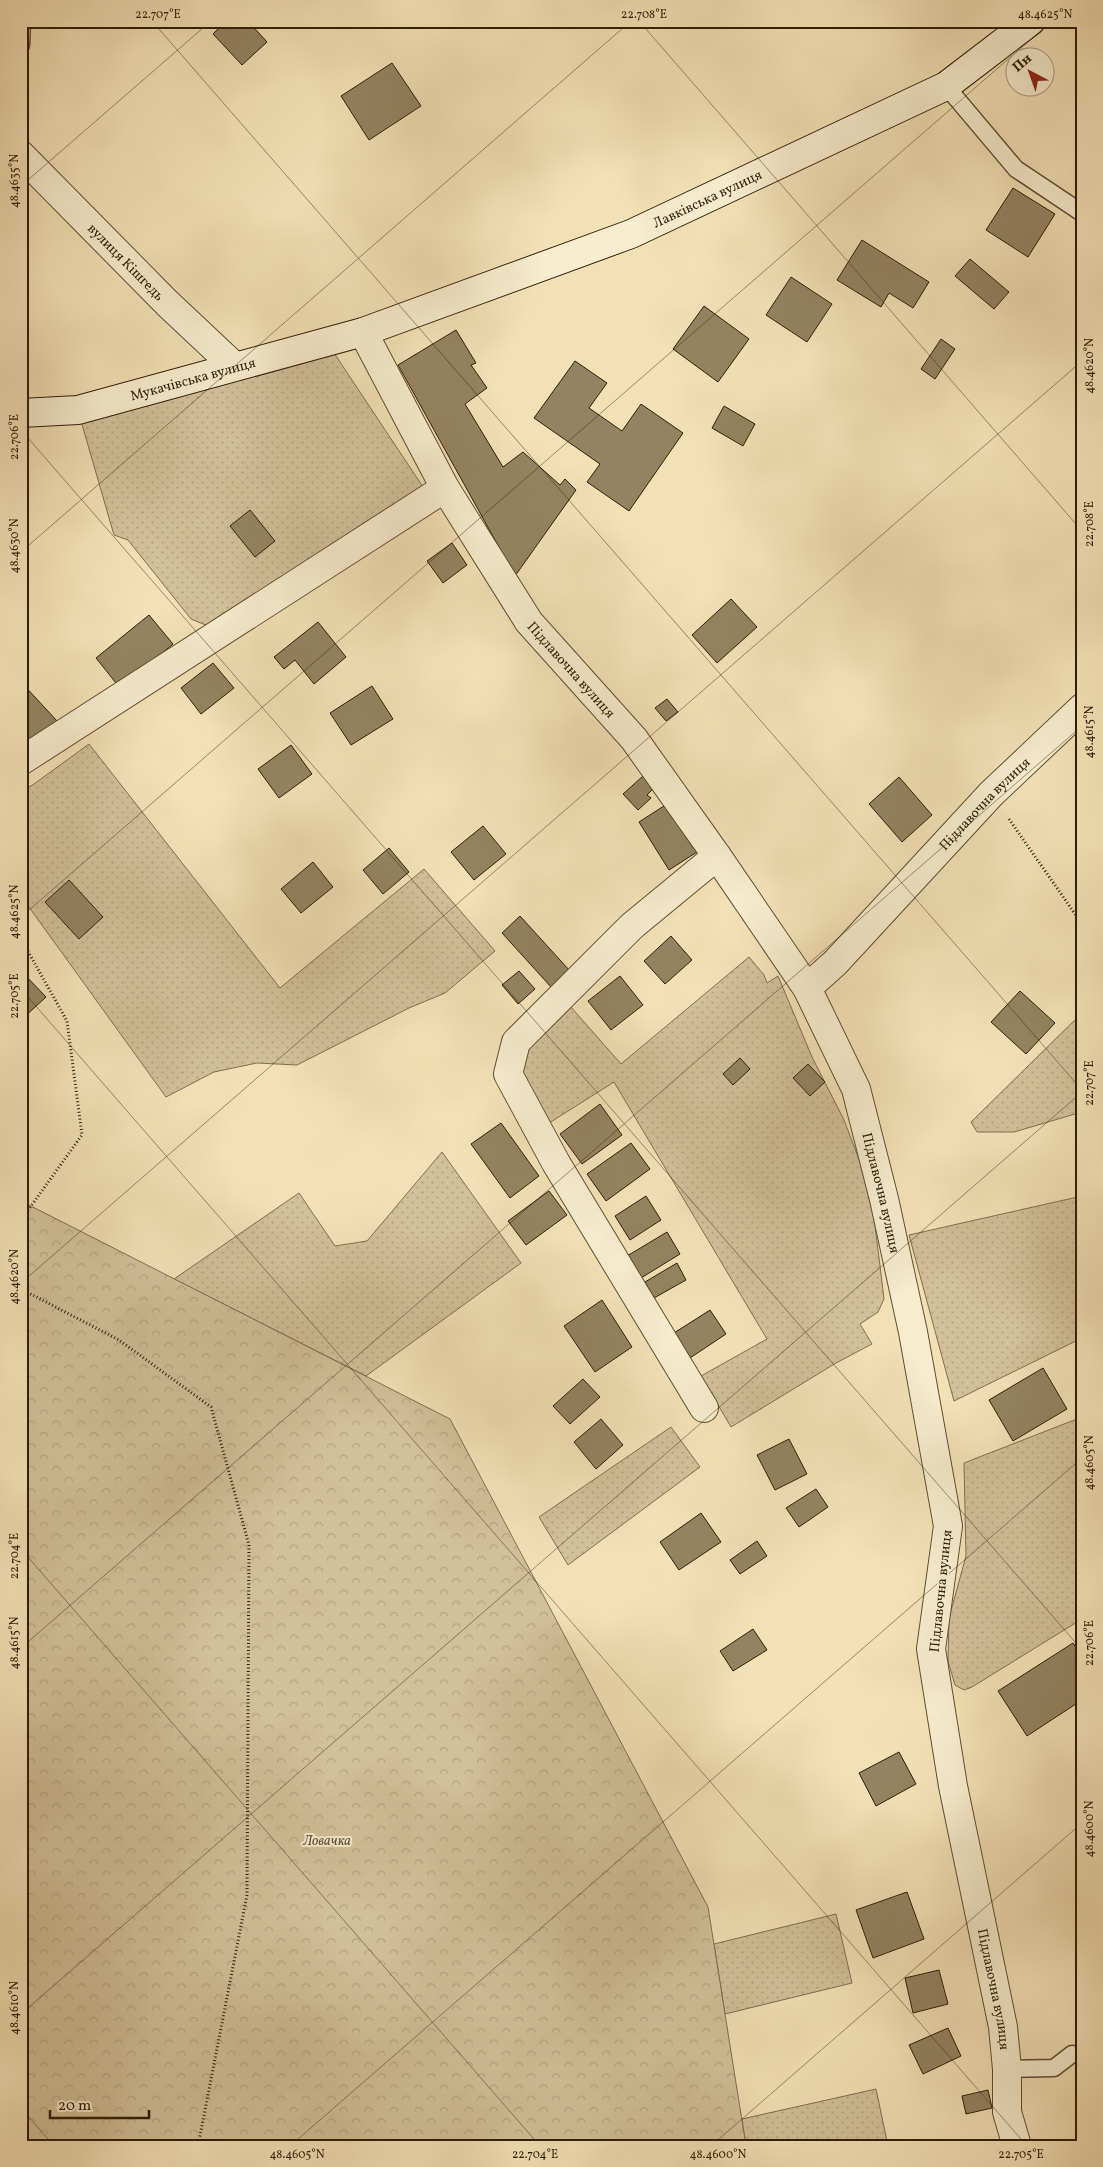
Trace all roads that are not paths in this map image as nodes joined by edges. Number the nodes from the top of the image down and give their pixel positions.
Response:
1 (22, 21) edge
2 (1031, 21) edge
3 (21, 44) edge
4 (946, 86) junction
5 (21, 155) edge
6 (1082, 213) edge
7 (363, 332) junction
8 (234, 366) junction
9 (21, 413) edge
10 (444, 488) junction
11 (1082, 708) edge
12 (21, 761) edge
13 (717, 856) junction
14 (808, 988) junction
15 (704, 1408) dead end
16 (1072, 2054) dead end
17 (1007, 2069) junction
18 (1017, 2146) edge

1 - 3 lane
2 - 4 street, Лавківська вулиця
4 - 6 lane
4 - 7 street, Лавківська вулиця
5 - 8 street, вулиця Кішгедь
7 - 8 street, Мукачівська вулиця
7 - 10 street, Підлавочна вулиця
8 - 9 street, Мукачівська вулиця
10 - 12 street
10 - 13 street, Підлавочна вулиця
11 - 14 street, Підлавочна вулиця
13 - 14 street, Підлавочна вулиця
13 - 15 street
14 - 17 street, Підлавочна вулиця
16 - 17 lane
17 - 18 street, Підлавочна вулиця

